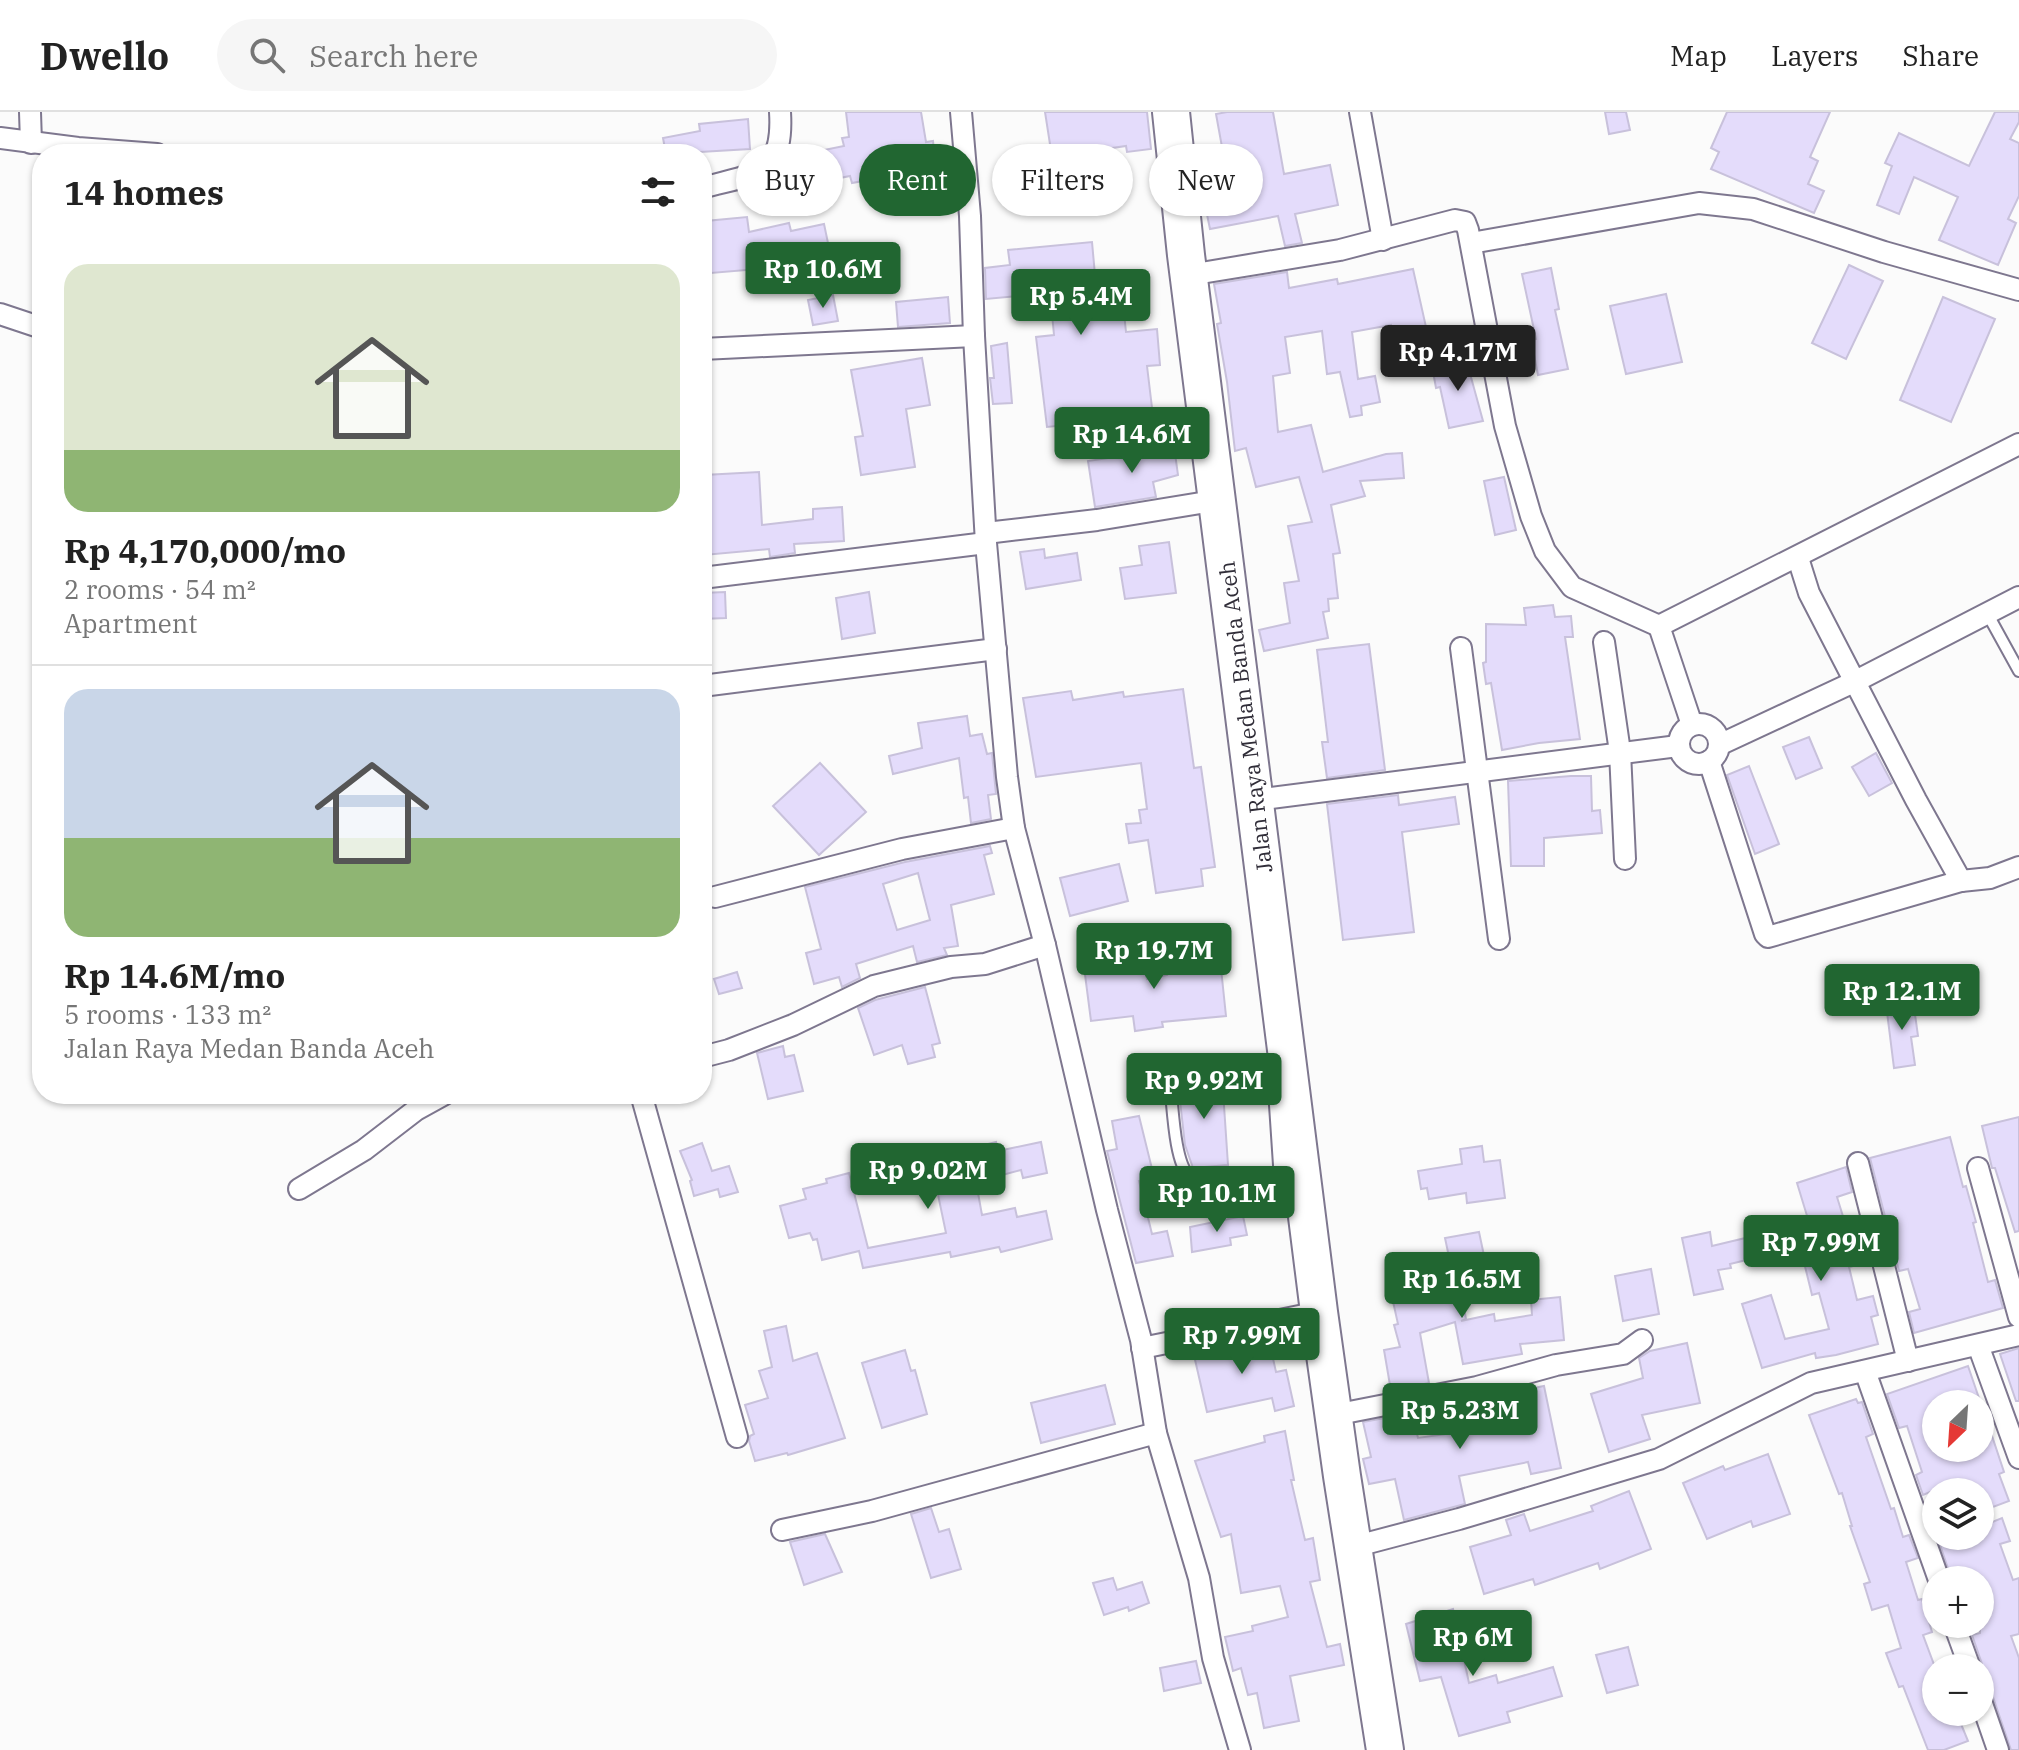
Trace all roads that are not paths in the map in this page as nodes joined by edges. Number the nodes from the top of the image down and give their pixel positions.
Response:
1 (30, 112) edge
2 (780, 112) edge
3 (961, 112) edge
4 (1171, 112) edge
5 (1360, 112) edge
6 (13, 140) edge
7 (54, 144) edge
8 (712, 185) edge
9 (1383, 240) junction
10 (1471, 243) junction
11 (1189, 275) junction
12 (2019, 290) edge
13 (0, 314) edge
14 (32, 325) edge
15 (974, 336) junction
16 (712, 349) edge
17 (2019, 444) edge
18 (1219, 500) junction
19 (986, 538) junction
20 (1798, 558) junction
21 (712, 577) edge
22 (2019, 597) edge
23 (1987, 613) junction
24 (1659, 626) junction
25 (1604, 642) dead end
26 (1461, 648) dead end
27 (996, 649) junction
28 (2019, 671) edge
29 (1856, 681) junction
30 (712, 685) edge
31 (1692, 725) junction
32 (1678, 746) junction
33 (1620, 752) junction
34 (1714, 753) junction
35 (1476, 770) junction
36 (1255, 800) junction
37 (1014, 828) junction
38 (1625, 859) dead end
39 (2019, 867) edge
40 (1961, 881) junction
41 (715, 897) dead end
42 (1499, 939) dead end
43 (1045, 945) junction
44 (712, 1054) edge
45 (427, 1104) edge
46 (644, 1104) edge
47 (1858, 1163) dead end
48 (1978, 1168) dead end
49 (299, 1189) dead end
50 (1292, 1194) junction
51 (1319, 1312) junction
52 (2019, 1317) edge
53 (2019, 1335) edge
54 (1642, 1340) dead end
55 (1978, 1345) junction
56 (1142, 1348) junction
57 (1908, 1361) junction
58 (1865, 1371) junction
59 (1334, 1415) junction
60 (1156, 1433) junction
61 (737, 1437) dead end
62 (2019, 1458) edge
63 (782, 1530) dead end
64 (1353, 1547) junction
65 (1934, 1566) edge
66 (1990, 1726) edge
67 (1240, 1750) edge
68 (1385, 1750) edge
69 (1998, 1750) edge

1 - 6 street
2 - 8 street
3 - 15 street
4 - 11 highway, Jalan Raya Medan Banda Aceh
5 - 9 street
6 - 7 street
9 - 10 street
9 - 11 street
10 - 12 street
10 - 24 street
11 - 18 highway, Jalan Raya Medan Banda Aceh
13 - 14 street
15 - 16 street
15 - 19 street
17 - 20 street
18 - 19 street
18 - 36 highway, Jalan Raya Medan Banda Aceh
19 - 21 street
19 - 27 street
20 - 24 street
20 - 29 street
22 - 23 street
23 - 28 lane
23 - 29 street
24 - 31 street
25 - 33 street
26 - 35 street
27 - 30 street
27 - 37 street
29 - 34 street
29 - 40 street
31 - 32 street
31 - 34 street
32 - 33 street
32 - 34 street
33 - 35 street
33 - 38 street
34 - 40 street
35 - 36 street
35 - 42 street
36 - 50 highway, Jalan Raya Medan Banda Aceh
37 - 41 street
37 - 43 street
39 - 40 street
43 - 44 street
43 - 56 street
45 - 49 street
46 - 61 street
47 - 57 street
48 - 52 street
50 - 50 lane
50 - 51 highway, Jalan Raya Medan Banda Aceh
51 - 56 street
51 - 59 highway, Jalan Raya Medan Banda Aceh
53 - 55 street
54 - 59 street
55 - 57 street
55 - 62 street
56 - 60 street
57 - 58 street
58 - 64 street
58 - 65 street
59 - 64 highway, Jalan Raya Medan Banda Aceh
60 - 63 street
60 - 67 street
64 - 68 highway, Jalan Raya Medan Banda Aceh
66 - 69 street

